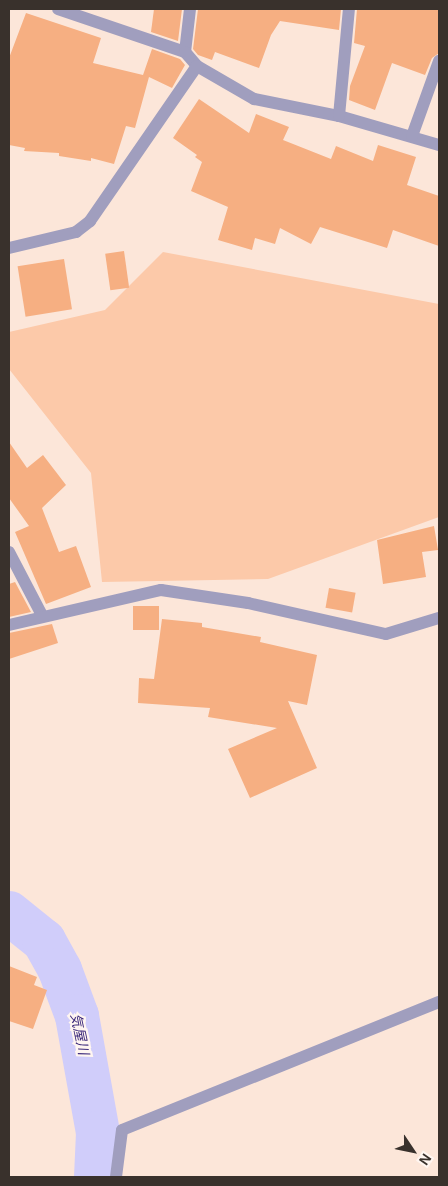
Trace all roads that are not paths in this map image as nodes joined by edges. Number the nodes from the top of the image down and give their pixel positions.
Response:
1 (58, 9) edge
2 (190, 9) edge
3 (350, 9) edge
4 (185, 52) junction
5 (439, 61) edge
6 (198, 66) junction
7 (339, 116) junction
8 (412, 136) junction
9 (439, 144) edge
10 (9, 248) edge
11 (9, 552) edge
12 (42, 615) junction
13 (439, 618) edge
14 (9, 625) edge
15 (439, 1002) edge
16 (116, 1177) edge

1 - 4 street
2 - 4 street
3 - 7 street
4 - 6 street
5 - 8 street
6 - 7 street
6 - 10 street
7 - 8 street
8 - 9 street
11 - 12 street
12 - 13 street
12 - 14 street
15 - 16 street

